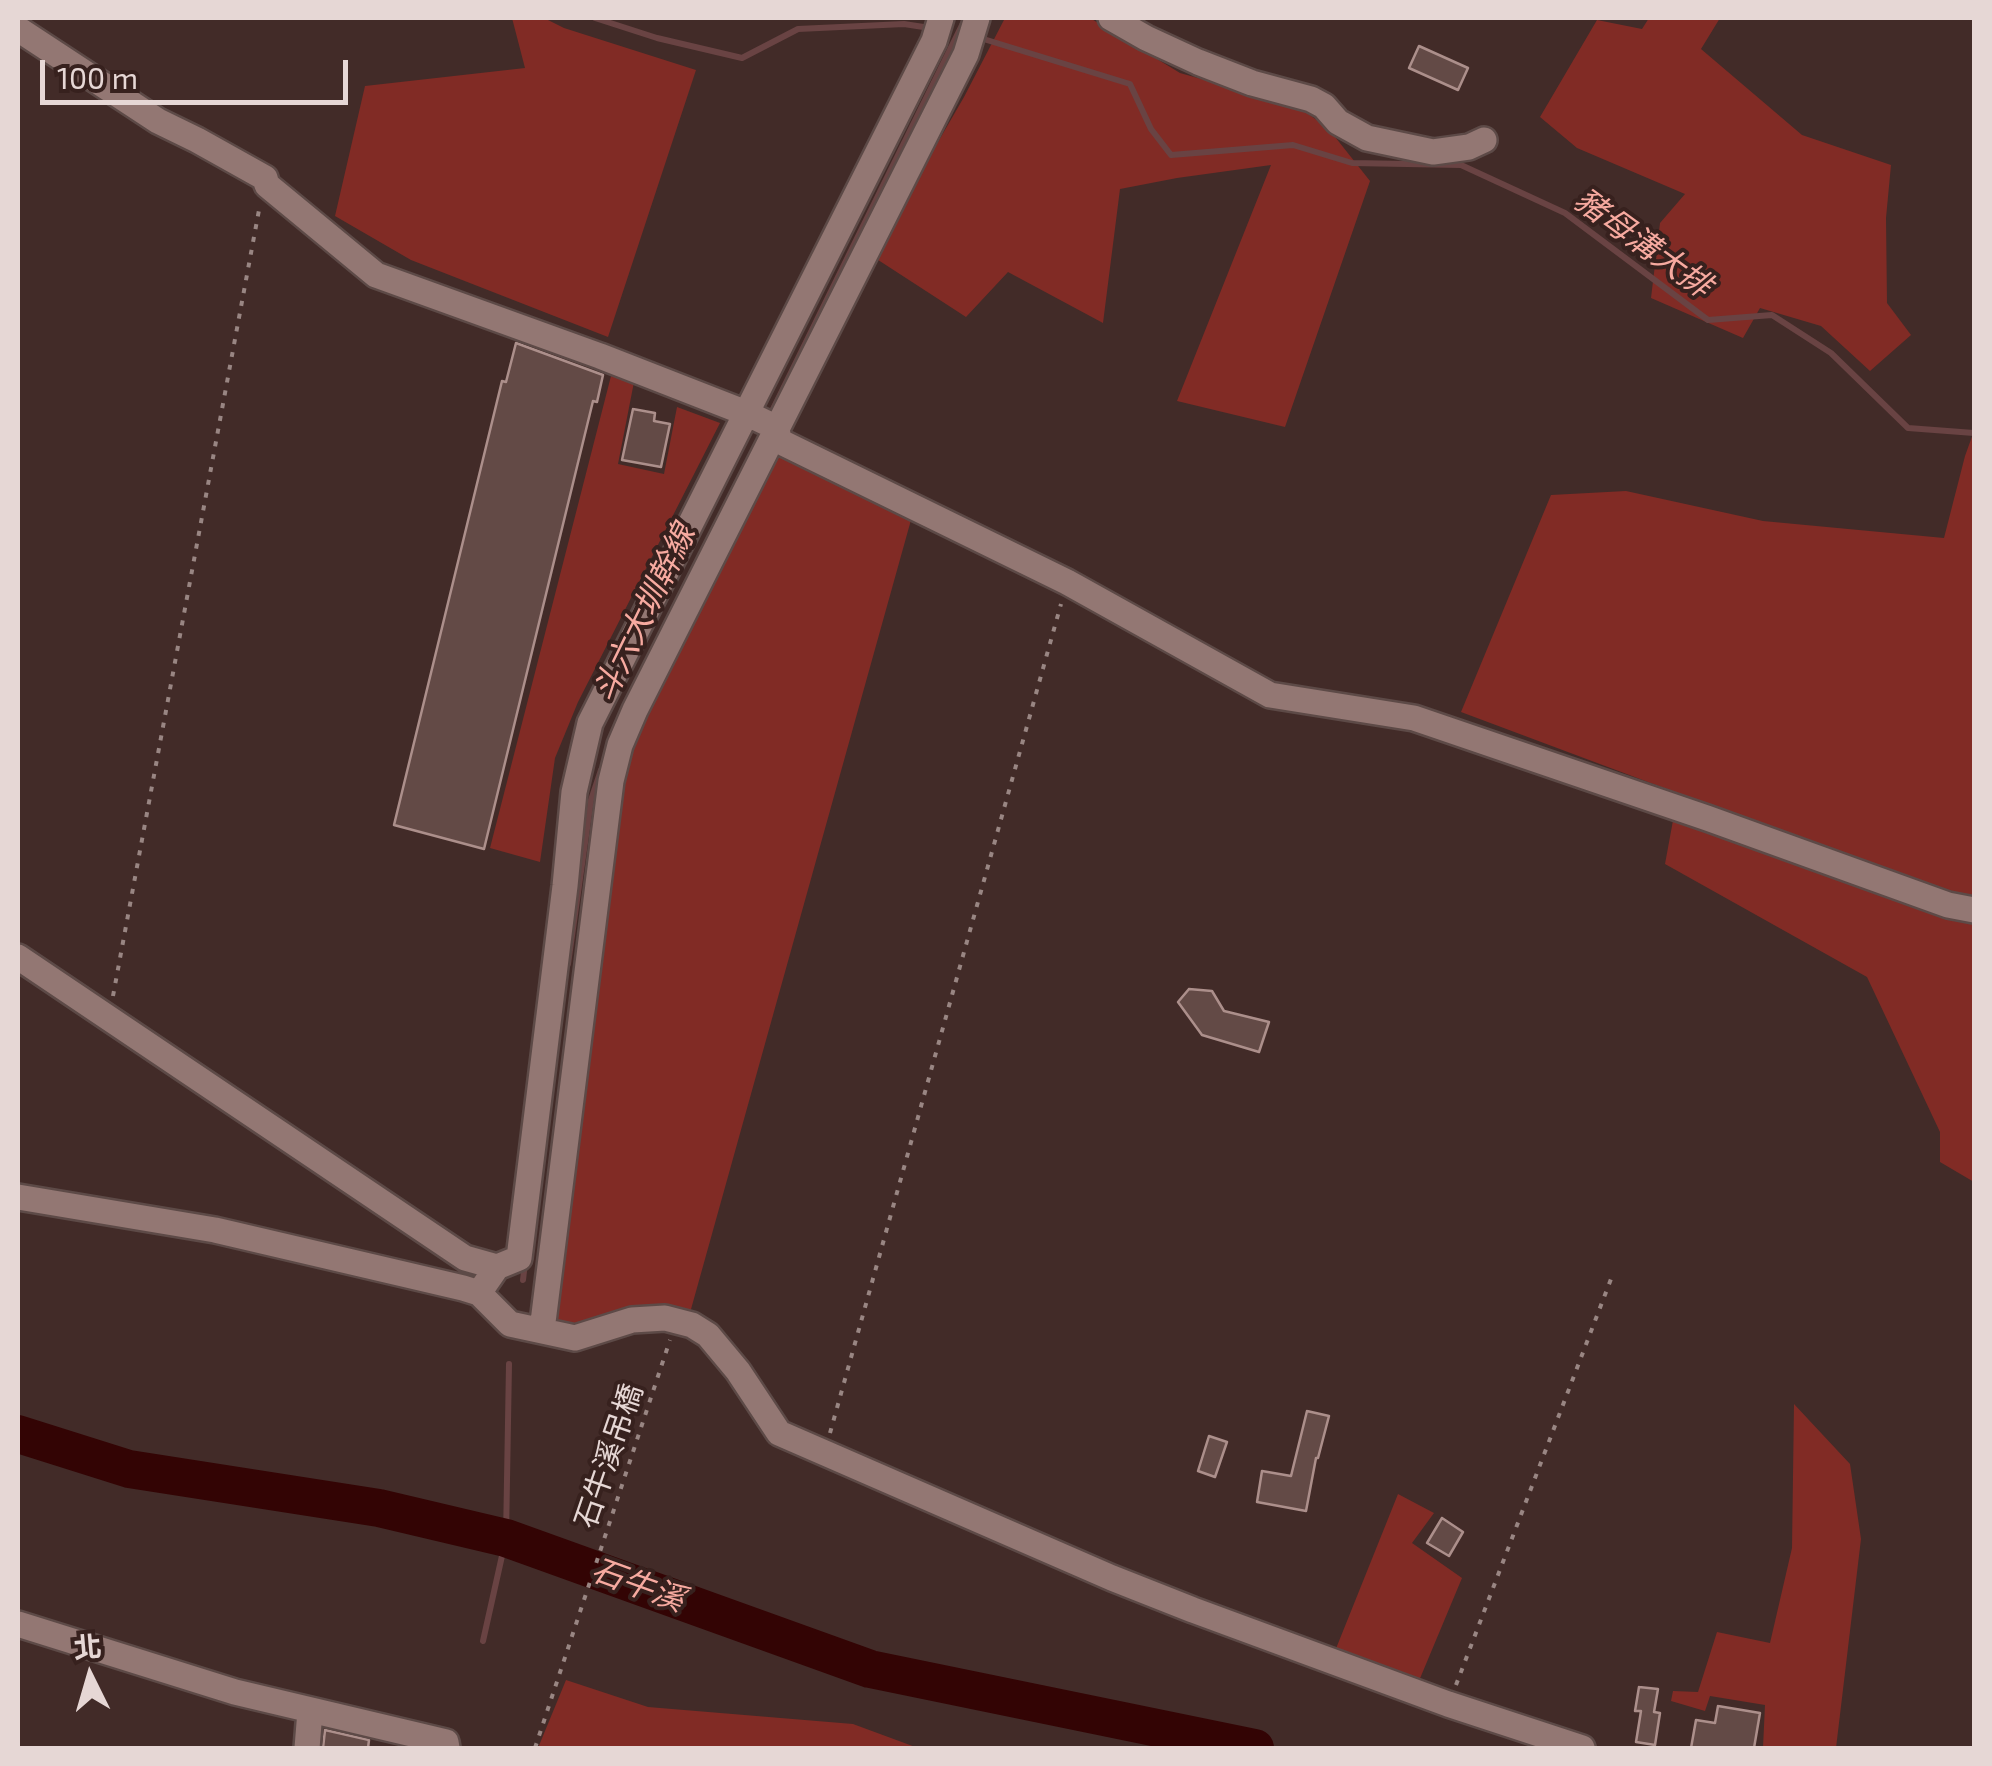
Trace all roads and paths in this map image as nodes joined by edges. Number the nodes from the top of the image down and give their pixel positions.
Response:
1 (1111, 18) edge
2 (976, 21) edge
3 (18, 29) edge
4 (937, 29) edge
5 (1484, 140) dead end
6 (265, 178) junction
7 (746, 413) junction
8 (777, 428) junction
9 (1067, 582) junction
10 (1974, 910) edge
11 (18, 957) edge
12 (106, 1015) junction
13 (18, 1198) edge
14 (497, 1268) junction
15 (1611, 1278) dead end
16 (483, 1298) junction
17 (542, 1330) junction
18 (669, 1348) dead end
19 (824, 1452) junction
20 (18, 1624) edge
21 (1448, 1704) junction
22 (310, 1711) junction
23 (307, 1748) edge
24 (446, 1748) edge
25 (535, 1748) edge
26 (1582, 1748) edge

1 - 5 street
2 - 8 street
3 - 6 street
4 - 7 street
6 - 7 street
6 - 12 path
7 - 8 street
7 - 14 street
8 - 9 street
8 - 17 street
9 - 10 street
9 - 19 path
11 - 12 street
12 - 14 street
13 - 16 street
14 - 16 street
15 - 21 path
16 - 17 street
17 - 19 street
18 - 25 path, 石牛溪吊橋
19 - 21 street
20 - 22 street
21 - 26 street
22 - 23 street
22 - 24 street

